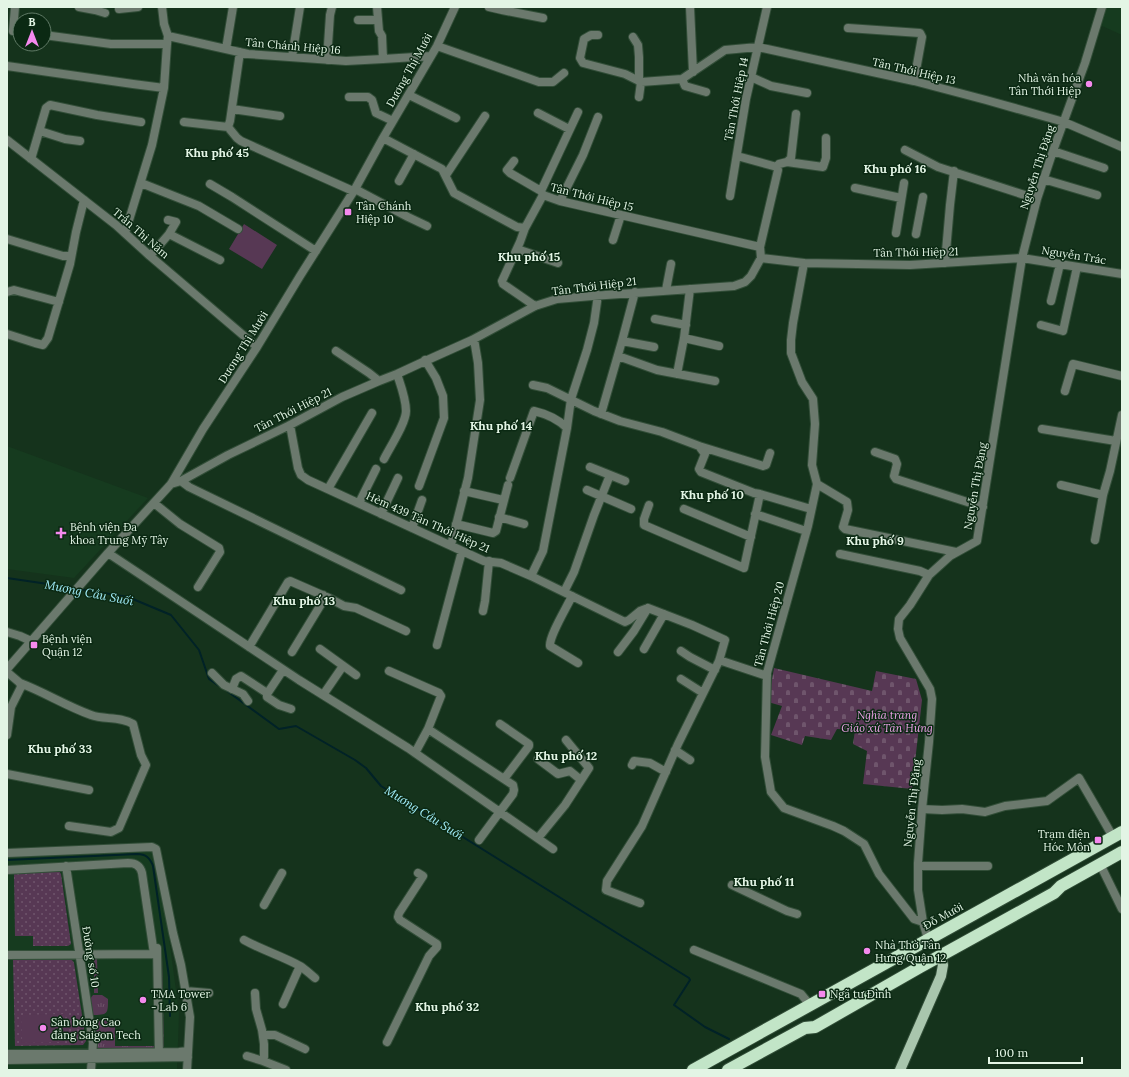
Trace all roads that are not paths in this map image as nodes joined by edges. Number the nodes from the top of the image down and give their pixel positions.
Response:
1 (79, 7) edge
2 (138, 7) edge
3 (162, 7) edge
4 (233, 7) edge
5 (300, 7) edge
6 (332, 7) edge
7 (377, 7) edge
8 (455, 7) edge
9 (489, 7) edge
10 (690, 7) edge
11 (767, 7) edge
12 (1102, 7) edge
13 (95, 8) edge
14 (119, 9) dead end
15 (105, 13) dead end
16 (543, 18) dead end
17 (358, 20) dead end
18 (378, 20) junction
19 (848, 28) dead end
20 (598, 35) dead end
21 (52, 36) edge
22 (168, 36) junction
23 (633, 37) dead end
24 (167, 44) junction
25 (437, 46) junction
26 (758, 47) junction
27 (226, 49) junction
28 (240, 52) junction
29 (431, 56) junction
30 (292, 57) junction
31 (327, 60) junction
32 (383, 60) junction
33 (7, 66) edge
34 (692, 72) junction
35 (564, 73) dead end
36 (751, 77) junction
37 (682, 79) junction
38 (914, 81) junction
39 (640, 82) junction
40 (164, 88) junction
41 (706, 92) dead end
42 (409, 94) junction
43 (807, 94) dead end
44 (349, 97) dead end
45 (639, 97) dead end
46 (232, 109) junction
47 (578, 112) dead end
48 (538, 113) dead end
49 (796, 114) dead end
50 (280, 116) dead end
51 (485, 116) dead end
52 (598, 117) dead end
53 (456, 118) dead end
54 (393, 121) junction
55 (140, 122) dead end
56 (184, 122) dead end
57 (1064, 122) junction
58 (228, 127) junction
59 (569, 129) junction
60 (40, 131) junction
61 (383, 138) junction
62 (826, 138) dead end
63 (7, 140) edge
64 (80, 141) dead end
65 (1122, 147) edge
66 (905, 150) dead end
67 (1053, 151) junction
68 (414, 154) junction
69 (737, 156) junction
70 (31, 159) junction
71 (514, 161) dead end
72 (788, 162) junction
73 (777, 167) junction
74 (1104, 168) dead end
75 (954, 171) junction
76 (446, 175) junction
77 (1043, 179) junction
78 (399, 181) dead end
79 (141, 183) junction
80 (904, 183) dead end
81 (210, 184) dead end
82 (855, 188) dead end
83 (354, 190) junction
84 (542, 193) junction
85 (1097, 195) dead end
86 (730, 196) dead end
87 (923, 197) dead end
88 (901, 198) junction
89 (1037, 199) junction
90 (84, 200) junction
91 (560, 202) junction
92 (621, 215) junction
93 (168, 220) dead end
94 (427, 226) dead end
95 (525, 228) junction
96 (238, 229) dead end
97 (125, 233) junction
98 (896, 233) dead end
99 (169, 234) junction
100 (916, 234) dead end
101 (7, 239) edge
102 (613, 240) dead end
103 (760, 247) junction
104 (517, 249) junction
105 (316, 251) junction
106 (72, 256) junction
107 (150, 256) junction
108 (761, 258) junction
109 (1022, 258) junction
110 (220, 260) dead end
111 (558, 263) dead end
112 (804, 263) junction
113 (945, 263) junction
114 (671, 264) dead end
115 (1060, 264) junction
116 (1077, 267) junction
117 (1122, 274) edge
118 (690, 289) junction
119 (666, 290) junction
120 (7, 292) edge
121 (635, 292) junction
122 (598, 296) junction
123 (1051, 301) dead end
124 (59, 302) junction
125 (535, 306) junction
126 (655, 319) dead end
127 (686, 325) junction
128 (1041, 325) dead end
129 (7, 334) edge
130 (684, 338) junction
131 (474, 339) junction
132 (622, 341) junction
133 (719, 346) dead end
134 (257, 347) junction
135 (654, 347) dead end
136 (336, 351) dead end
137 (618, 356) junction
138 (426, 360) junction
139 (397, 374) junction
140 (677, 374) junction
141 (1122, 376) edge
142 (379, 381) junction
143 (715, 381) dead end
144 (533, 385) dead end
145 (1065, 391) dead end
146 (570, 399) junction
147 (372, 413) dead end
148 (602, 414) junction
149 (1122, 417) edge
150 (290, 425) junction
151 (568, 428) junction
152 (1042, 429) dead end
153 (1116, 441) junction
154 (699, 446) junction
155 (875, 452) dead end
156 (770, 453) dead end
157 (384, 459) dead end
158 (590, 467) dead end
159 (376, 469) dead end
160 (610, 475) junction
161 (398, 478) dead end
162 (181, 481) junction
163 (624, 481) dead end
164 (172, 484) junction
165 (816, 484) junction
166 (1061, 485) dead end
167 (419, 486) dead end
168 (328, 489) junction
169 (587, 490) dead end
170 (464, 491) junction
171 (760, 494) junction
172 (1103, 495) junction
173 (602, 496) junction
174 (422, 500) dead end
175 (503, 500) junction
176 (154, 503) junction
177 (359, 503) junction
178 (648, 505) dead end
179 (983, 507) junction
180 (631, 509) dead end
181 (684, 509) dead end
182 (811, 509) junction
183 (381, 514) junction
184 (755, 514) junction
185 (499, 516) junction
186 (456, 524) junction
187 (524, 524) dead end
188 (412, 528) junction
189 (806, 531) junction
190 (751, 537) junction
191 (1095, 540) dead end
192 (451, 546) junction
193 (462, 551) junction
194 (956, 552) junction
195 (108, 553) junction
196 (840, 554) dead end
197 (489, 561) junction
198 (929, 574) junction
199 (531, 576) junction
200 (198, 587) dead end
201 (401, 590) dead end
202 (564, 592) junction
203 (323, 595) junction
204 (572, 596) junction
205 (648, 608) junction
206 (483, 611) dead end
207 (664, 614) junction
208 (406, 631) dead end
209 (7, 632) edge
210 (31, 641) junction
211 (437, 645) dead end
212 (249, 647) junction
213 (320, 649) dead end
214 (644, 649) dead end
215 (681, 651) dead end
216 (292, 652) dead end
217 (618, 652) dead end
218 (719, 661) junction
219 (578, 662) dead end
220 (343, 666) junction
221 (7, 670) edge
222 (283, 670) junction
223 (715, 670) junction
224 (389, 671) dead end
225 (212, 673) dead end
226 (356, 675) dead end
227 (767, 676) junction
228 (681, 679) dead end
229 (20, 683) junction
230 (232, 689) junction
231 (267, 693) junction
232 (703, 693) junction
233 (323, 695) junction
234 (248, 701) dead end
235 (291, 709) dead end
236 (500, 724) dead end
237 (428, 729) junction
238 (7, 735) edge
239 (566, 740) dead end
240 (675, 750) junction
241 (415, 753) junction
242 (538, 759) dead end
243 (690, 760) dead end
244 (632, 765) dead end
245 (666, 772) junction
246 (7, 774) edge
247 (504, 779) junction
248 (581, 780) junction
249 (90, 790) dead end
250 (922, 809) junction
251 (500, 812) junction
252 (69, 826) dead end
253 (1119, 837) edge
254 (538, 838) junction
255 (479, 840) dead end
256 (553, 849) dead end
257 (7, 852) edge
258 (1122, 852) edge
259 (1122, 860) edge
260 (66, 866) junction
261 (918, 866) junction
262 (988, 866) dead end
263 (1102, 867) junction
264 (7, 870) edge
265 (282, 873) dead end
266 (418, 873) dead end
267 (732, 885) dead end
268 (640, 903) dead end
269 (264, 905) dead end
270 (1122, 909) edge
271 (798, 914) dead end
272 (924, 922) junction
273 (156, 938) dead end
274 (244, 940) dead end
275 (929, 941) junction
276 (694, 950) dead end
277 (79, 954) junction
278 (7, 955) edge
279 (941, 958) junction
280 (300, 966) junction
281 (315, 978) dead end
282 (186, 991) junction
283 (209, 993) dead end
284 (255, 993) dead end
285 (284, 1004) dead end
286 (810, 1005) junction
287 (263, 1035) junction
288 (387, 1042) dead end
289 (305, 1049) dead end
290 (7, 1054) edge
291 (188, 1054) junction
292 (92, 1055) junction
293 (160, 1055) junction
294 (28, 1056) junction
295 (247, 1056) dead end
296 (7, 1060) edge
297 (263, 1061) junction
298 (91, 1070) edge
299 (187, 1070) edge
300 (286, 1070) edge
301 (693, 1070) edge
302 (707, 1070) edge
303 (728, 1070) edge
304 (742, 1070) edge
305 (900, 1070) edge

1 - 13 street
2 - 14 street
3 - 22 street
4 - 27 street
5 - 30 street
6 - 31 street
7 - 18 street
8 - 25 street, Dương Thị Mười
9 - 16 street
10 - 34 street
11 - 26 street, Tân Thới Hiệp 14
12 - 57 street, Nguyễn Thị Đặng
13 - 15 street
17 - 18 street
18 - 32 street
19 - 38 street
20 - 39 street
21 - 24 street
22 - 24 street
22 - 27 street, Tân Chánh Hiệp 16
23 - 39 street
24 - 40 street
25 - 29 street, Dương Thị Mười
25 - 35 street
26 - 34 street, Tân Thới Hiệp 13
26 - 36 street, Tân Thới Hiệp 14
26 - 38 street, Tân Thới Hiệp 13
27 - 28 street, Tân Chánh Hiệp 16
28 - 30 street, Tân Chánh Hiệp 16
28 - 46 street
29 - 32 street, Tân Chánh Hiệp 16
29 - 42 street, Dương Thị Mười
30 - 31 street, Tân Chánh Hiệp 16
31 - 32 street, Tân Chánh Hiệp 16
33 - 40 street
34 - 37 street, Tân Thới Hiệp 13
36 - 43 street
36 - 69 street, Tân Thới Hiệp 14
37 - 39 street
37 - 41 street
38 - 57 street, Tân Thới Hiệp 13
39 - 45 street
40 - 79 street
42 - 53 street
42 - 54 street, Dương Thị Mười
44 - 54 street
46 - 50 street
46 - 58 street
47 - 59 street
48 - 59 street
49 - 72 street
51 - 76 street
52 - 91 street
54 - 61 street, Dương Thị Mười
55 - 60 street
56 - 58 street
57 - 65 street, Tân Thới Hiệp 13
57 - 67 street, Nguyễn Thị Đặng
58 - 83 street
59 - 84 street
60 - 64 street
60 - 70 street
61 - 68 street
61 - 83 street, Dương Thị Mười
62 - 72 street
63 - 70 street, Trần Thị Năm
66 - 75 street
67 - 74 street
67 - 77 street, Nguyễn Thị Đặng
68 - 76 street
68 - 78 street
69 - 73 street
69 - 86 street, Tân Thới Hiệp 14
70 - 90 street, Trần Thị Năm
71 - 84 street
72 - 73 street
73 - 103 street
75 - 89 street
75 - 113 street
76 - 95 street
77 - 85 street
77 - 89 street, Nguyễn Thị Đặng
79 - 96 street
79 - 97 street
80 - 88 street
81 - 105 street
82 - 88 street
83 - 94 street
83 - 105 street, Dương Thị Mười
84 - 91 street, Tân Thới Hiệp 15
84 - 95 street, Tân Thới Hiệp 15
87 - 100 street
88 - 98 street
89 - 109 street, Nguyễn Thị Đặng
90 - 97 street, Trần Thị Năm
90 - 106 street
91 - 92 street, Tân Thới Hiệp 15
92 - 102 street
92 - 103 street, Tân Thới Hiệp 15
93 - 99 street
95 - 104 street, Tân Thới Hiệp 15
97 - 107 street, Trần Thị Năm
99 - 107 street
99 - 110 street
101 - 106 street
103 - 108 street
104 - 111 street
104 - 125 street, Tân Thới Hiệp 15
105 - 134 street, Dương Thị Mười
106 - 124 street
107 - 134 street, Trần Thị Năm
108 - 112 street, Tân Thới Hiệp 21
108 - 118 street, Tân Thới Hiệp 21
109 - 113 street, Tân Thới Hiệp 21
109 - 115 street, Nguyễn Trác
109 - 179 street, Nguyễn Thị Đặng
112 - 113 street, Tân Thới Hiệp 21
112 - 165 street, Tân Thới Hiệp 20
114 - 119 street
115 - 116 street, Nguyễn Trác
115 - 123 street
116 - 117 street, Nguyễn Trác
116 - 128 street
118 - 119 street, Tân Thới Hiệp 21
118 - 127 street
119 - 121 street, Tân Thới Hiệp 21
120 - 124 street
121 - 122 street, Tân Thới Hiệp 21
121 - 132 street
122 - 125 street, Tân Thới Hiệp 21
122 - 146 street
124 - 129 street
125 - 131 street, Tân Thới Hiệp 21
126 - 127 street
127 - 130 street
130 - 133 street
130 - 140 street
131 - 138 street, Tân Thới Hiệp 21
131 - 170 street
132 - 135 street
132 - 137 street
134 - 164 street, Dương Thị Mười
136 - 142 street
137 - 140 street
137 - 148 street
138 - 139 street, Tân Thới Hiệp 21
138 - 167 street
139 - 142 street, Tân Thới Hiệp 21
139 - 157 street
140 - 143 street
141 - 145 street
142 - 150 street, Tân Thới Hiệp 21
144 - 146 street
146 - 148 street
146 - 151 street
147 - 168 street
148 - 154 street
149 - 153 street
150 - 162 street, Tân Thới Hiệp 21
150 - 168 street, Hẻm 439 Tân Thới Hiệp 21
151 - 175 street
151 - 199 street
152 - 153 street
153 - 172 street
154 - 156 street
154 - 171 street
155 - 179 street
158 - 160 street
159 - 177 street
160 - 163 street
160 - 173 street
161 - 183 street
162 - 164 street, Tân Thới Hiệp 21
162 - 201 street
164 - 176 street, Dương Thị Mười
165 - 182 street, Tân Thới Hiệp 20
165 - 194 street
166 - 172 street
168 - 177 street, Hẻm 439 Tân Thới Hiệp 21
169 - 173 street
170 - 175 street
170 - 186 street
171 - 182 street
171 - 184 street
172 - 191 street
173 - 180 street
173 - 202 street
174 - 188 street
175 - 185 street
176 - 195 street, Dương Thị Mười
176 - 200 street
177 - 183 street, Hẻm 439 Tân Thới Hiệp 21
178 - 190 street
179 - 194 street, Nguyễn Thị Đặng
181 - 190 street
182 - 189 street, Tân Thới Hiệp 20
183 - 188 street, Hẻm 439 Tân Thới Hiệp 21
184 - 189 street
184 - 190 street
185 - 186 street
185 - 187 street
186 - 192 street
188 - 192 street, Hẻm 439 Tân Thới Hiệp 21
189 - 227 street, Tân Thới Hiệp 20
192 - 193 street, Hẻm 439 Tân Thới Hiệp 21
193 - 197 street, Hẻm 439 Tân Thới Hiệp 21
193 - 211 street
194 - 198 street, Nguyễn Thị Đặng
195 - 210 street, Dương Thị Mười
195 - 212 street
196 - 198 street
197 - 199 street, Hẻm 439 Tân Thới Hiệp 21
197 - 206 street
198 - 250 street, Nguyễn Thị Đặng
199 - 202 street, Hẻm 439 Tân Thới Hiệp 21
202 - 204 street, Hẻm 439 Tân Thới Hiệp 21
203 - 208 street
203 - 212 street
203 - 216 street
204 - 205 street, Hẻm 439 Tân Thới Hiệp 21
204 - 219 street
205 - 207 street
205 - 217 street
207 - 214 street
207 - 218 street
209 - 210 street
210 - 221 street, Dương Thị Mười
212 - 222 street
213 - 220 street
215 - 223 street
218 - 223 street
218 - 227 street
220 - 226 street
220 - 233 street
221 - 229 street
222 - 231 street
222 - 233 street
223 - 232 street
224 - 237 street
225 - 230 street
227 - 272 street, Tân Thới Hiệp 20
228 - 232 street
229 - 238 street
229 - 252 street
230 - 231 street
230 - 234 street
231 - 235 street
232 - 240 street
233 - 241 street
236 - 247 street
237 - 241 street
237 - 247 street
239 - 248 street
240 - 243 street
240 - 245 street
241 - 251 street
242 - 248 street
244 - 245 street
245 - 268 street
246 - 249 street
247 - 251 street
248 - 254 street
250 - 253 street
250 - 261 street, Nguyễn Thị Đặng
251 - 254 street
251 - 255 street
253 - 275 highway, Đỗ Mười
254 - 256 street
257 - 282 street
258 - 263 highway
259 - 263 highway
260 - 264 street
260 - 277 street, Đường số 10
260 - 277 street
261 - 262 street
261 - 272 street, Nguyễn Thị Đặng
263 - 270 street
263 - 279 highway
265 - 269 street
266 - 288 street
267 - 271 street
272 - 275 street, Nguyễn Thị Đặng
273 - 293 street
274 - 280 street
275 - 286 highway, Đỗ Mười
275 - 302 highway, Đỗ Mười
276 - 286 street
277 - 278 street
277 - 292 street, Đường số 10
279 - 303 highway
279 - 304 highway
279 - 305 main road
280 - 281 street
280 - 285 street
282 - 283 street
282 - 291 street
284 - 287 street
286 - 301 highway, Đỗ Mười
287 - 289 street
287 - 297 street
290 - 294 street
291 - 293 street
291 - 299 street
292 - 293 street
292 - 294 street
292 - 298 street, Đường số 10
294 - 296 street
295 - 297 street
297 - 300 street

